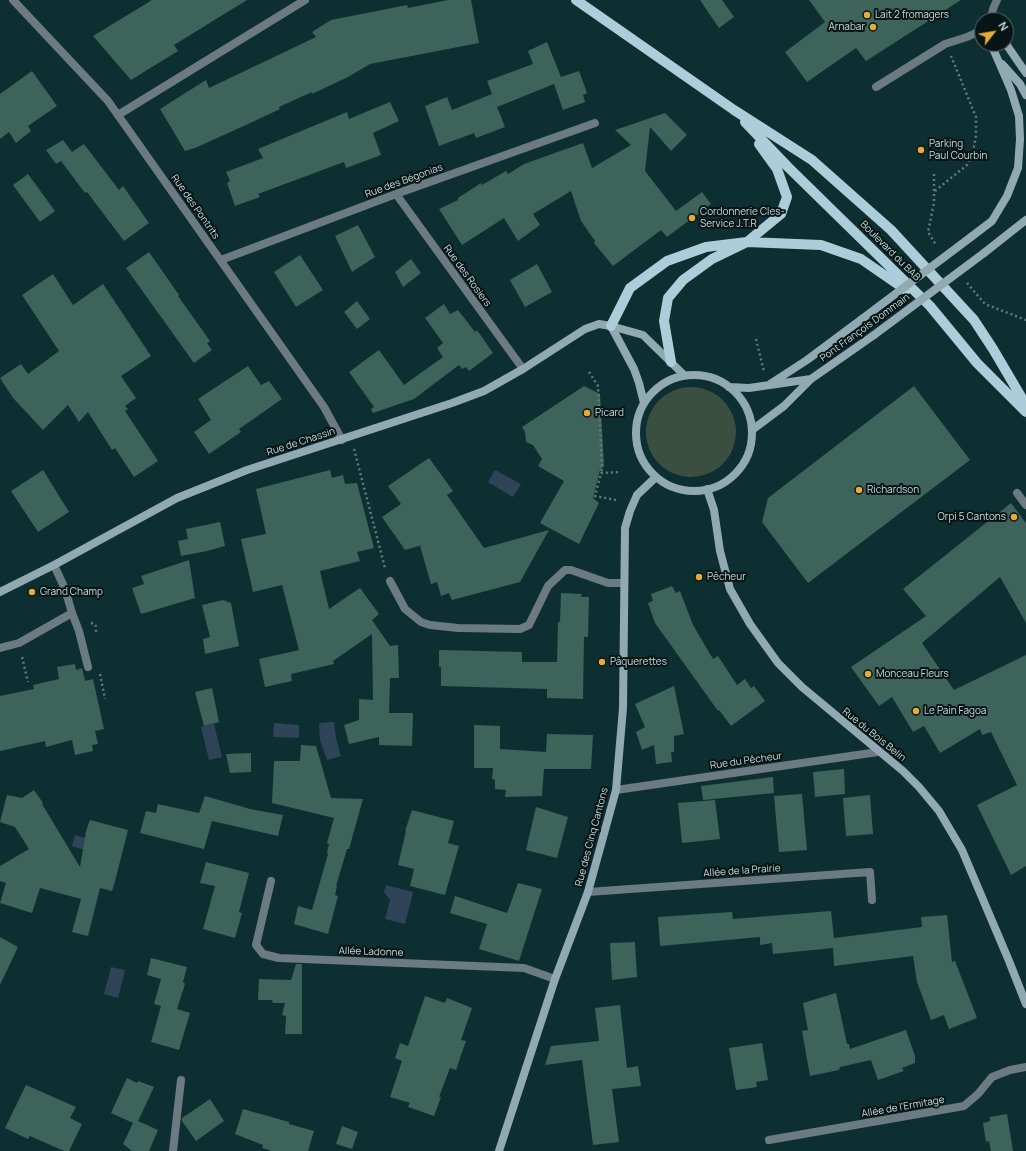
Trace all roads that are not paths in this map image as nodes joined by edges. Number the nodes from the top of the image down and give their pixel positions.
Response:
1 (13, 0) edge
2 (305, 0) edge
3 (576, 0) edge
4 (996, 0) edge
5 (992, 12) edge
6 (974, 34) edge
7 (995, 52) edge
8 (1011, 52) edge
9 (998, 59) junction
10 (1026, 74) edge
11 (876, 88) dead end
12 (1026, 95) edge
13 (734, 110) junction
14 (118, 114) junction
15 (595, 123) dead end
16 (396, 194) junction
17 (1026, 220) edge
18 (747, 242) junction
19 (221, 260) junction
20 (930, 306) junction
21 (611, 326) junction
22 (671, 362) junction
23 (523, 369) junction
24 (684, 375) junction
25 (811, 379) junction
26 (770, 384) junction
27 (729, 387) junction
28 (644, 402) junction
29 (1026, 404) edge
30 (1026, 412) edge
31 (752, 430) junction
32 (342, 440) junction
33 (656, 477) junction
34 (707, 489) junction
35 (1017, 493) dead end
36 (1026, 505) edge
37 (54, 565) junction
38 (390, 581) road end
39 (623, 583) junction
40 (0, 592) edge
41 (72, 613) junction
42 (0, 648) edge
43 (88, 667) dead end
44 (878, 752) junction
45 (616, 790) junction
46 (271, 881) dead end
47 (588, 892) junction
48 (872, 900) dead end
49 (555, 979) junction
50 (1026, 1004) edge
51 (1026, 1067) edge
52 (181, 1080) dead end
53 (769, 1140) dead end
54 (173, 1151) edge
55 (499, 1151) edge

1 - 14 street, Rue des Pontrits
2 - 14 street
3 - 13 main road, Boulevard du BAB
4 - 5 street
6 - 11 street
7 - 9 main road
8 - 10 main road
9 - 12 main road
9 - 26 main road, Pont François Dommain, bridge
13 - 18 main road
13 - 20 main road, Boulevard du BAB
13 - 29 main road, Boulevard du BAB
14 - 19 street, Rue des Pontrits
15 - 16 street, Rue des Bégonias
16 - 19 street, Rue des Bégonias
16 - 23 street, Rue des Rosiers
17 - 25 main road, Pont François Dommain, bridge
18 - 20 main road
18 - 21 main road
18 - 22 main road
19 - 32 street, Rue des Pontrits
20 - 30 main road, Boulevard du BAB
21 - 22 main road, Rue de Chassin
21 - 23 main road, Rue de Chassin
21 - 28 main road
22 - 24 main road, Rue de Chassin
23 - 32 main road, Rue de Chassin
24 - 27 main road
24 - 28 main road
25 - 26 main road, Pont François Dommain
25 - 31 main road, Pont François Dommain
26 - 27 main road, Pont François Dommain
27 - 31 main road
28 - 33 main road
31 - 34 main road
32 - 37 main road, Rue de Chassin
33 - 34 main road
33 - 39 main road, Rue des Cinq Cantons
34 - 44 main road, Rue du Bois Belin
35 - 36 street
37 - 40 main road, Rue de Chassin
37 - 41 street
38 - 39 street
39 - 45 main road, Rue des Cinq Cantons
41 - 42 street
41 - 43 street
44 - 45 street, Rue du Pêcheur
44 - 50 main road, Rue du Bois Belin
45 - 47 main road, Rue des Cinq Cantons
46 - 49 street, Allée Ladonne
47 - 48 street, Allée de la Prairie
47 - 49 main road, Rue des Cinq Cantons
49 - 55 main road, Rue des Cinq Cantons
51 - 53 street, Allée de l'Ermitage
52 - 54 street

